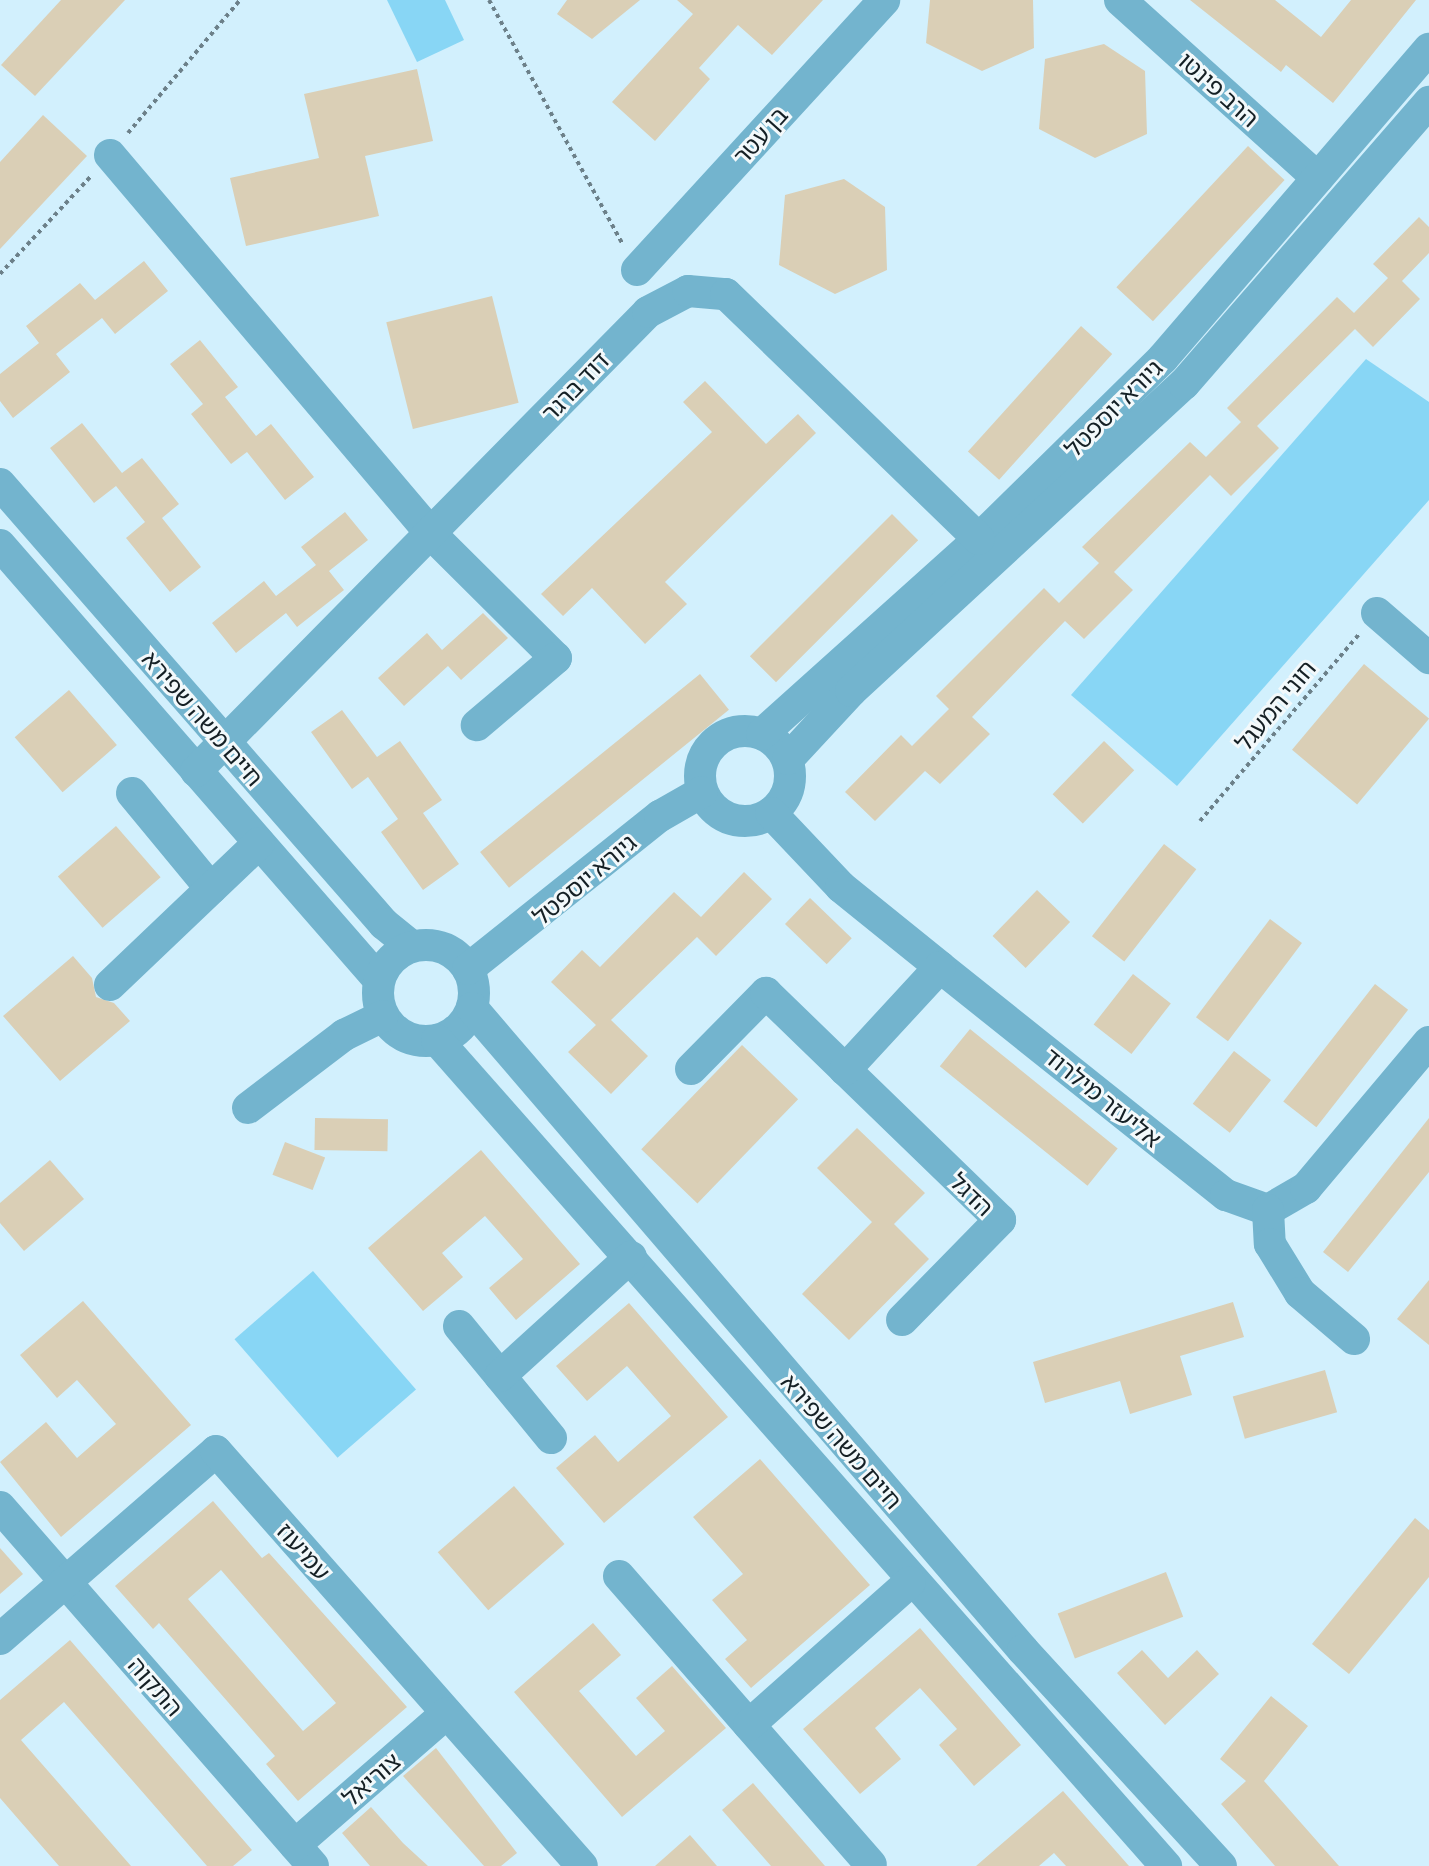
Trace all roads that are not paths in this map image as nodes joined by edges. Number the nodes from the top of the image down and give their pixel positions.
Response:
1 (884, 0) edge
2 (1120, 0) edge
3 (1429, 49) edge
4 (1429, 102) edge
5 (110, 155) dead end
6 (1318, 178) junction
7 (637, 270) road end
8 (0, 484) edge
9 (431, 534) junction
10 (979, 539) junction
11 (0, 545) edge
12 (1377, 613) road end
13 (1429, 658) edge
14 (477, 725) dead end
15 (762, 734) junction
16 (224, 743) junction
17 (788, 759) junction
18 (196, 771) junction
19 (702, 792) junction
20 (132, 793) dead end
21 (771, 813) junction
22 (259, 843) junction
23 (211, 889) junction
24 (411, 946) junction
25 (940, 967) junction
26 (468, 969) junction
27 (379, 980) junction
28 (110, 985) dead end
29 (472, 1008) junction
30 (383, 1016) junction
31 (437, 1040) junction
32 (1429, 1042) edge
33 (691, 1069) dead end
34 (845, 1070) junction
35 (248, 1108) dead end
36 (1268, 1210) junction
37 (631, 1257) junction
38 (902, 1320) dead end
39 (459, 1326) dead end
40 (1354, 1339) dead end
41 (500, 1376) junction
42 (551, 1438) dead end
43 (0, 1507) edge
44 (619, 1576) dead end
45 (66, 1582) junction
46 (910, 1582) junction
47 (0, 1639) edge
48 (447, 1713) junction
49 (749, 1725) junction
50 (304, 1856) edge
51 (871, 1865) edge
52 (582, 1866) edge
53 (1166, 1866) edge
54 (1221, 1866) edge

1 - 7 street, בן עטר
2 - 6 street, הרב פינטו
3 - 6 street, גיורא יוספטל
4 - 17 street, גיורא יוספטל
5 - 9 street
6 - 10 street, גיורא יוספטל
8 - 16 street, חיים משה שפירא
9 - 10 street, דוד ברגר
9 - 14 street
9 - 16 street, דוד ברגר
10 - 15 street, גיורא יוספטל
11 - 18 street, חיים משה שפירא
12 - 13 street
15 - 17 street
15 - 19 street
16 - 18 street, דוד ברגר
16 - 24 street, חיים משה שפירא
17 - 21 street
18 - 22 street, חיים משה שפירא
19 - 21 street
19 - 26 street, גיורא יוספטל
20 - 23 street
21 - 25 street, אליעזר מילרוד
22 - 23 street
22 - 27 street, חיים משה שפירא
23 - 28 street
24 - 26 street
24 - 27 street
25 - 34 street
25 - 36 street, אליעזר מילרוד
26 - 29 street
27 - 30 street
29 - 31 street
29 - 54 street, חיים משה שפירא
30 - 31 street
30 - 35 street
31 - 37 street, חיים משה שפירא
32 - 36 street
33 - 34 street, הדגל
34 - 38 street, הדגל
36 - 40 street
37 - 41 street
37 - 46 street, חיים משה שפירא
39 - 41 street
41 - 42 street
43 - 45 street, התקוה
44 - 49 street
45 - 47 street, עמיעוז
45 - 48 street, עמיעוז
45 - 50 street, התקוה
46 - 49 street
46 - 53 street, חיים משה שפירא
48 - 50 street, צוריאל
48 - 52 street, עמיעוז
49 - 51 street

